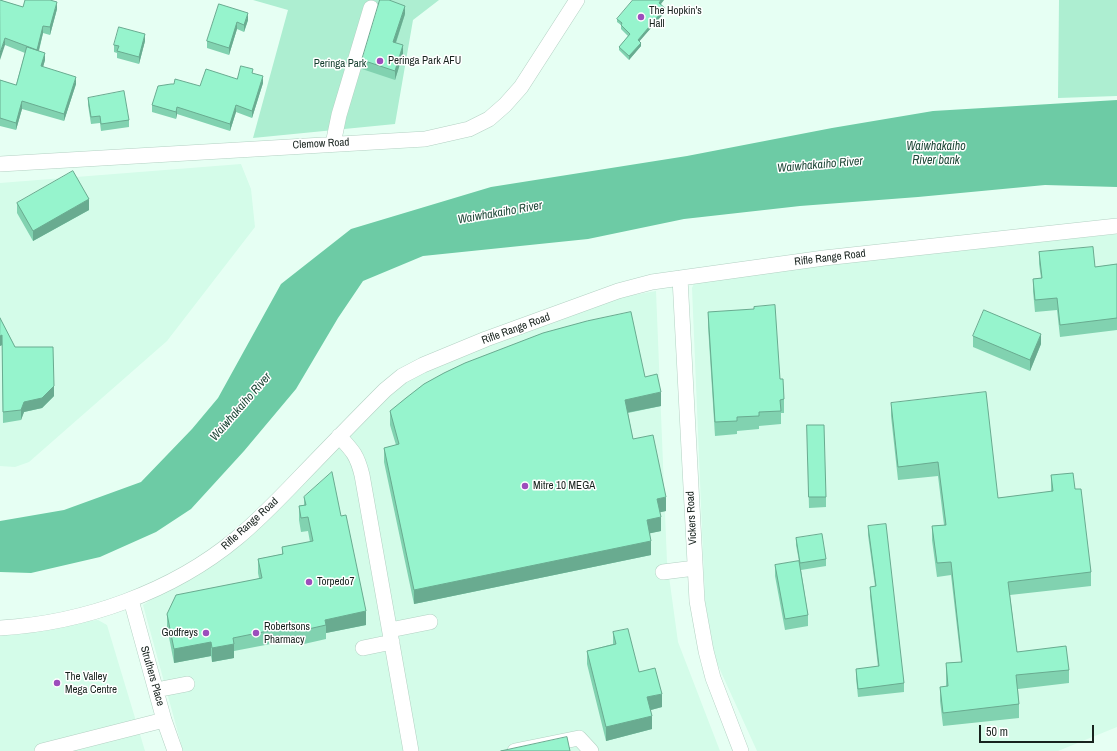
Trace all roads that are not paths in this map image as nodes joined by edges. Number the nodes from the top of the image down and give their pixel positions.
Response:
1 (577, 0) edge
2 (371, 8) dead end
3 (333, 144) junction
4 (0, 164) edge
5 (1117, 226) edge
6 (680, 278) junction
7 (339, 436) junction
8 (695, 568) junction
9 (663, 572) dead end
10 (131, 600) junction
11 (430, 622) dead end
12 (0, 628) edge
13 (391, 636) junction
14 (363, 648) dead end
15 (187, 684) dead end
16 (156, 690) junction
17 (164, 720) junction
18 (42, 751) edge
19 (174, 751) edge
20 (411, 751) edge
21 (515, 751) edge
22 (591, 751) edge
23 (741, 751) edge

1 - 3 street, Clemow Road
2 - 3 street
3 - 4 street, Clemow Road
5 - 6 street, Rifle Range Road
6 - 7 street, Rifle Range Road
6 - 8 street, Vickers Road
7 - 10 street, Rifle Range Road
7 - 13 street
8 - 9 street
8 - 23 street, Vickers Road
10 - 12 street, Rifle Range Road
10 - 16 street, Struthers Place
11 - 13 street
13 - 14 street
13 - 20 street
15 - 16 street
16 - 17 street, Struthers Place
17 - 18 street
17 - 19 street, Struthers Place
21 - 22 street

